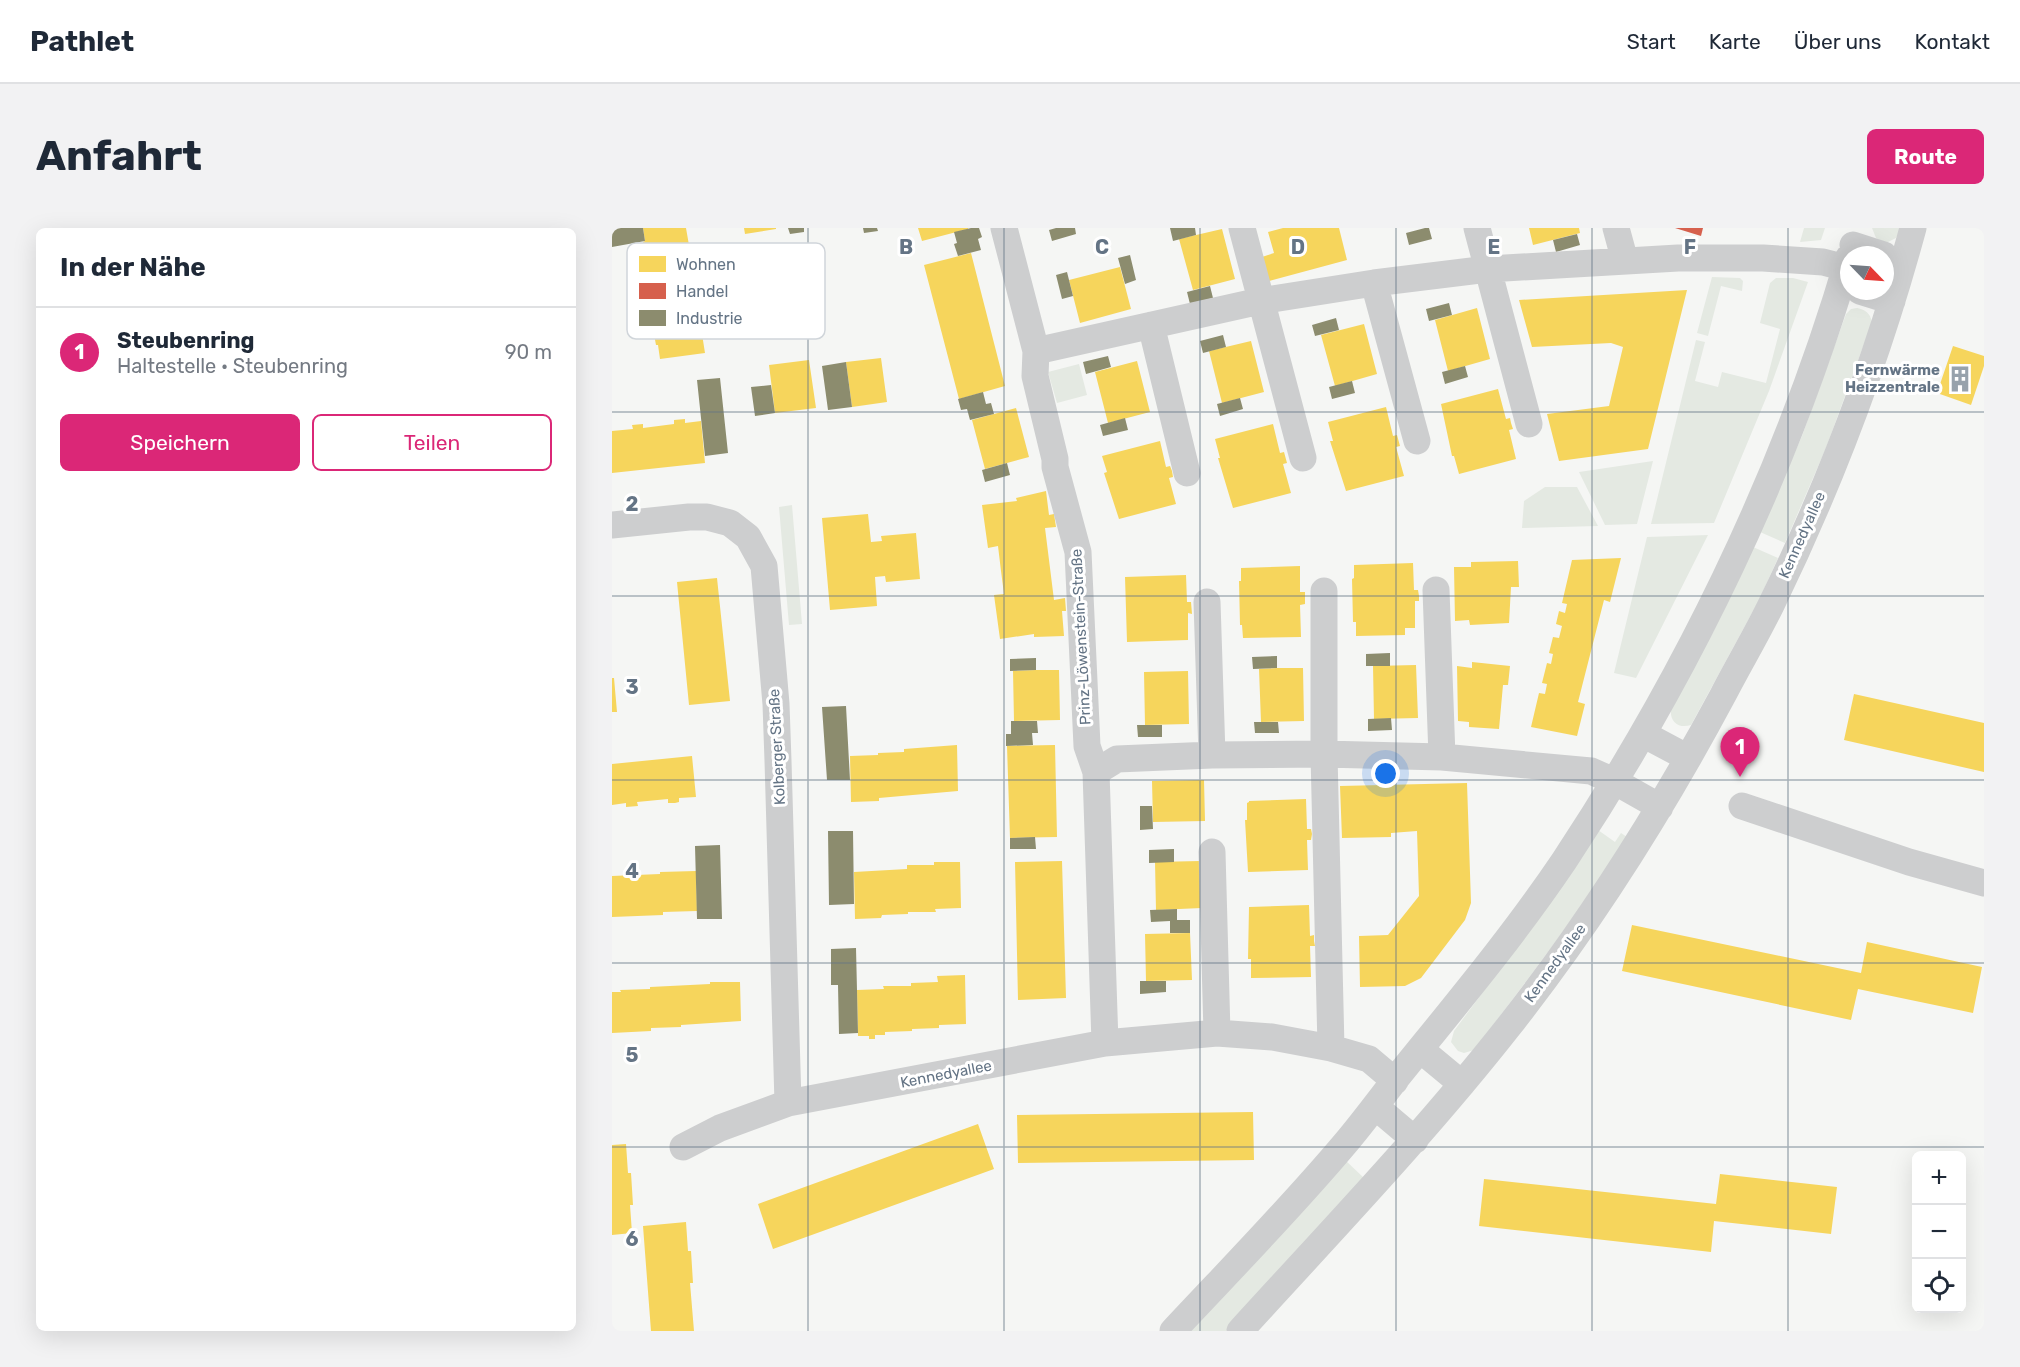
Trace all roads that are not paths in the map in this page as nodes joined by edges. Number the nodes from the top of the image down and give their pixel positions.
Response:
1 (1004, 228) edge
2 (1242, 228) edge
3 (1477, 228) edge
4 (1616, 228) edge
5 (1913, 228) edge
6 (1894, 253) edge
7 (1624, 261) junction
8 (1840, 264) edge
9 (1488, 269) junction
10 (1374, 283) junction
11 (1840, 295) edge
12 (1260, 301) junction
13 (1892, 301) edge
14 (1150, 325) junction
15 (1036, 351) junction
16 (1529, 424) dead end
17 (1417, 441) dead end
18 (1303, 458) dead end
19 (1187, 473) dead end
20 (612, 525) edge
21 (1436, 590) dead end
22 (1323, 591) dead end
23 (1207, 602) dead end
24 (1643, 734) junction
25 (1324, 754) junction
26 (1212, 755) junction
27 (1442, 757) junction
28 (1688, 758) junction
29 (1096, 772) junction
30 (1614, 782) junction
31 (1742, 806) dead end
32 (1660, 807) junction
33 (1212, 852) dead end
34 (1984, 883) edge
35 (1217, 1033) junction
36 (1105, 1043) junction
37 (1331, 1048) junction
38 (1421, 1050) junction
39 (1395, 1081) junction
40 (1462, 1084) junction
41 (788, 1103) junction
42 (1376, 1107) junction
43 (1415, 1140) junction
44 (683, 1147) dead end
45 (1173, 1331) edge
46 (1240, 1331) edge

1 - 15 street, Prinz-Löwenstein-Straße
2 - 12 street
3 - 9 street
4 - 7 street
5 - 6 street, Kennedyallee
7 - 8 street
7 - 9 street
9 - 10 street
9 - 16 street
10 - 12 street
10 - 17 street
11 - 24 street
12 - 14 street
12 - 18 street
13 - 28 street, Kennedyallee
14 - 15 street
14 - 19 street
15 - 29 street, Prinz-Löwenstein-Straße
20 - 41 street, Kolberger Straße
21 - 27 street
22 - 25 street
23 - 26 street
24 - 28 street
24 - 30 street
25 - 26 street
25 - 27 street
25 - 37 street
26 - 29 street
27 - 30 street
28 - 32 street, Kennedyallee
29 - 36 street, Prinz-Löwenstein-Straße
30 - 32 street
30 - 38 street
31 - 34 street
32 - 40 street, Kennedyallee
33 - 35 street
35 - 36 street, Kennedyallee
35 - 37 street, Kennedyallee
36 - 41 street, Kennedyallee
37 - 39 street, Kennedyallee
38 - 39 street
38 - 40 street
39 - 42 street
40 - 43 street, Kennedyallee
41 - 44 street, Kennedyallee
42 - 43 street
42 - 45 street
43 - 46 street, Kennedyallee

